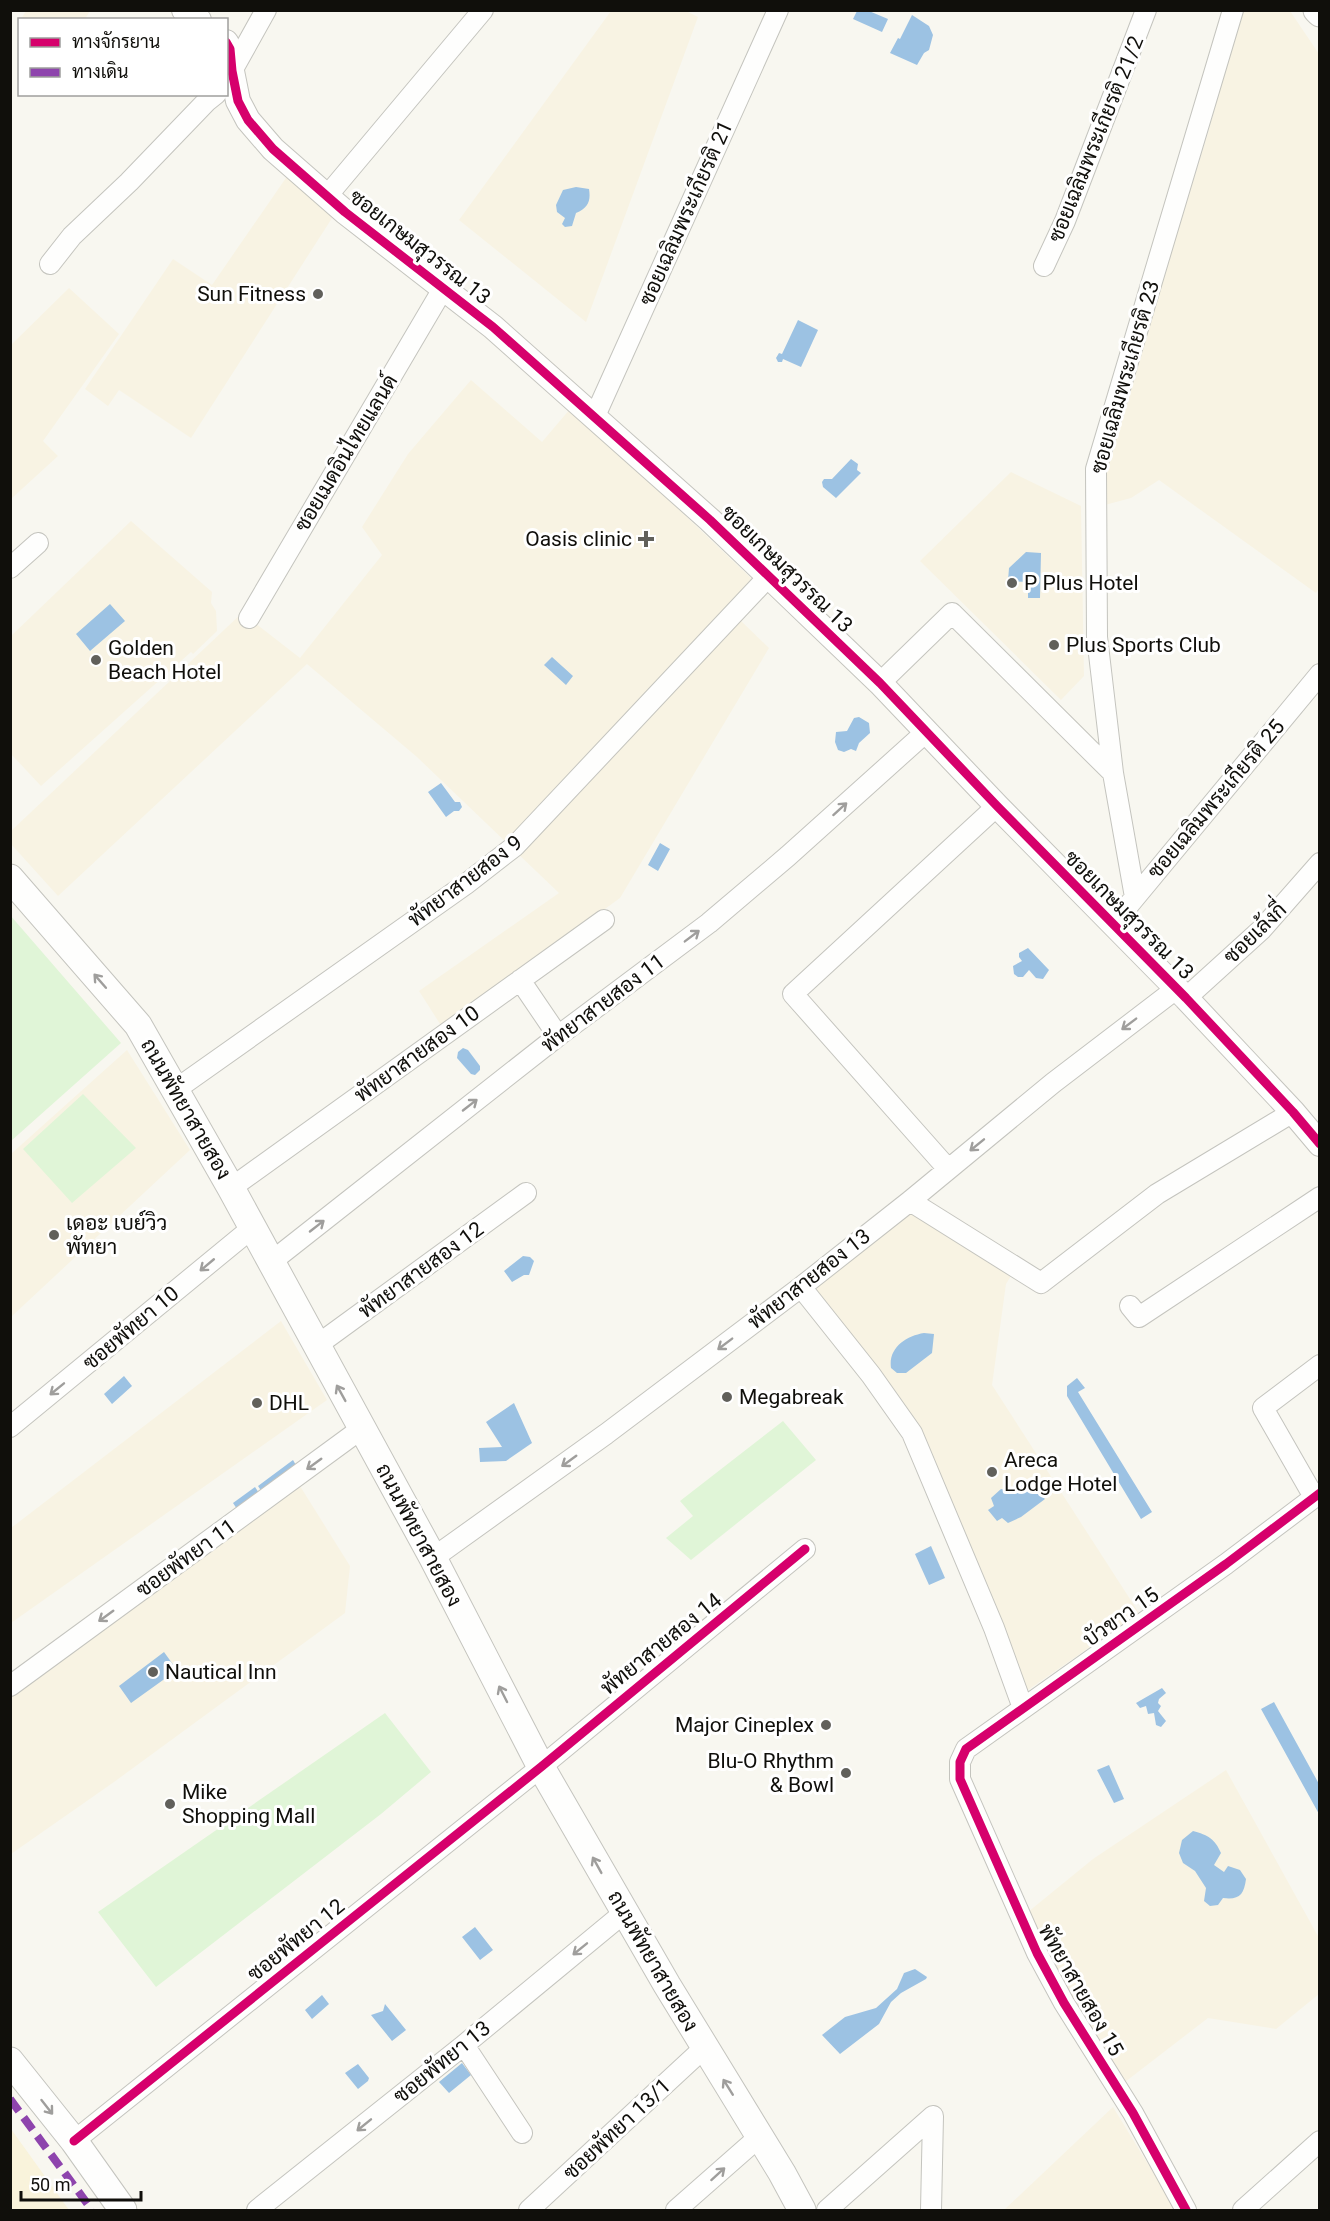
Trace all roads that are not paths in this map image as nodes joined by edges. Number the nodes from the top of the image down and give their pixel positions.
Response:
1 (266, 10) edge
2 (483, 10) edge
3 (778, 10) edge
4 (1146, 10) edge
5 (1233, 10) edge
6 (228, 46) edge
7 (228, 72) edge
8 (228, 82) edge
9 (228, 86) edge
10 (213, 96) edge
11 (327, 196) junction
12 (50, 264) dead end
13 (1044, 266) dead end
14 (444, 287) junction
15 (595, 416) junction
16 (38, 543) dead end
17 (10, 568) edge
18 (768, 577) junction
19 (249, 618) dead end
20 (1320, 674) edge
21 (880, 683) junction
22 (926, 732) junction
23 (1113, 773) junction
24 (997, 806) junction
25 (1320, 864) edge
26 (10, 878) edge
27 (1135, 897) junction
28 (604, 920) dead end
29 (1113, 924) junction
30 (520, 980) junction
31 (1181, 993) junction
32 (558, 1036) junction
33 (175, 1090) junction
34 (1293, 1112) junction
35 (1320, 1144) edge
36 (948, 1169) junction
37 (231, 1188) junction
38 (526, 1193) dead end
39 (1320, 1197) edge
40 (910, 1201) junction
41 (252, 1228) junction
42 (271, 1262) junction
43 (801, 1287) junction
44 (1130, 1306) dead end
45 (316, 1346) junction
46 (1320, 1365) edge
47 (10, 1427) edge
48 (361, 1429) junction
49 (1317, 1495) edge
50 (805, 1549) dead end
51 (433, 1558) junction
52 (10, 1686) edge
53 (1023, 1708) junction
54 (541, 1767) junction
55 (960, 1779) joint
56 (625, 1912) junction
57 (464, 2045) junction
58 (704, 2048) junction
59 (10, 2061) edge
60 (522, 2133) dead end
61 (759, 2136) junction
62 (74, 2141) junction
63 (1320, 2141) edge
64 (123, 2211) edge
65 (256, 2211) edge
66 (529, 2211) edge
67 (676, 2211) edge
68 (802, 2211) edge
69 (827, 2211) edge
70 (931, 2211) edge
71 (1186, 2211) edge
72 (1244, 2211) edge

1 - 8 street
2 - 11 street
3 - 15 street, ซอยเฉลิมพระเกียรติ 21
4 - 13 street, ซอยเฉลิมพระเกียรติ 21/2
5 - 23 street, ซอยเฉลิมพระเกียรติ 23
6 - 7 street, ซอยเกษมสุวรรณ 13
9 - 11 street, ซอยเกษมสุวรรณ 13
10 - 12 street
11 - 14 street, ซอยเกษมสุวรรณ 13
14 - 15 street, ซอยเกษมสุวรรณ 13
14 - 19 street, ซอยเมดอินไทยแลนด์
15 - 18 street, ซอยเกษมสุวรรณ 13
16 - 17 street
18 - 21 street, ซอยเกษมสุวรรณ 13
18 - 33 street, พัทยาสายสอง 9
20 - 27 street, ซอยเฉลิมพระเกียรติ 25
21 - 22 street, ซอยเกษมสุวรรณ 13
21 - 23 street
22 - 24 street, ซอยเกษมสุวรรณ 13
32 -> 22 street, พัทยาสายสอง 11
23 - 27 street, ซอยเฉลิมพระเกียรติ 23
24 - 29 street, ซอยเกษมสุวรรณ 13
24 - 36 street
25 - 31 street, ซอยเล้งกี่
33 -> 26 main road, ถนนพัทยาสายสอง
27 - 29 street, ซอยเฉลิมพระเกียรติ 25
28 - 30 street, พัทยาสายสอง 10
29 - 31 street, ซอยเกษมสุวรรณ 13
30 - 32 street
30 - 37 street, พัทยาสายสอง 10
31 - 34 street, ซอยเกษมสุวรรณ 13
31 -> 36 street, พัทยาสายสอง 13
42 -> 32 street, พัทยาสายสอง 11
33 - 37 main road, ถนนพัทยาสายสอง
34 - 35 street, ซอยเกษมสุวรรณ 13
34 - 40 street
36 - 40 street, พัทยาสายสอง 13
37 - 41 main road, ถนนพัทยาสายสอง
38 - 45 street, พัทยาสายสอง 12
39 - 44 street
40 - 43 street, พัทยาสายสอง 13
41 - 42 main road, ถนนพัทยาสายสอง
41 -> 47 street, ซอยพัทยา 10
42 - 45 main road, ถนนพัทยาสายสอง
43 -> 51 street, พัทยาสายสอง 13
43 - 53 street
48 -> 45 main road, ถนนพัทยาสายสอง
46 - 49 street
48 - 51 main road, ถนนพัทยาสายสอง
48 -> 52 street, ซอยพัทยา 11
49 - 53 street, บัวขาว 15
50 - 54 street, พัทยาสายสอง 14
54 -> 51 main road, ถนนพัทยาสายสอง
53 - 55 street, บัวขาว 15
56 -> 54 main road, ถนนพัทยาสายสอง
54 - 62 street, ซอยพัทยา 12
55 - 71 street, พัทยาสายสอง 15
56 -> 57 street, ซอยพัทยา 13
56 - 58 main road, ถนนพัทยาสายสอง
57 - 60 street
57 -> 65 street, ซอยพัทยา 13
61 -> 58 main road, ถนนพัทยาสายสอง
58 - 66 street, ซอยพัทยา 13/1
59 -> 62 main road
67 -> 61 street
61 - 68 main road, ถนนพัทยาสายสอง
62 - 64 main road
63 - 72 street
69 - 70 street

